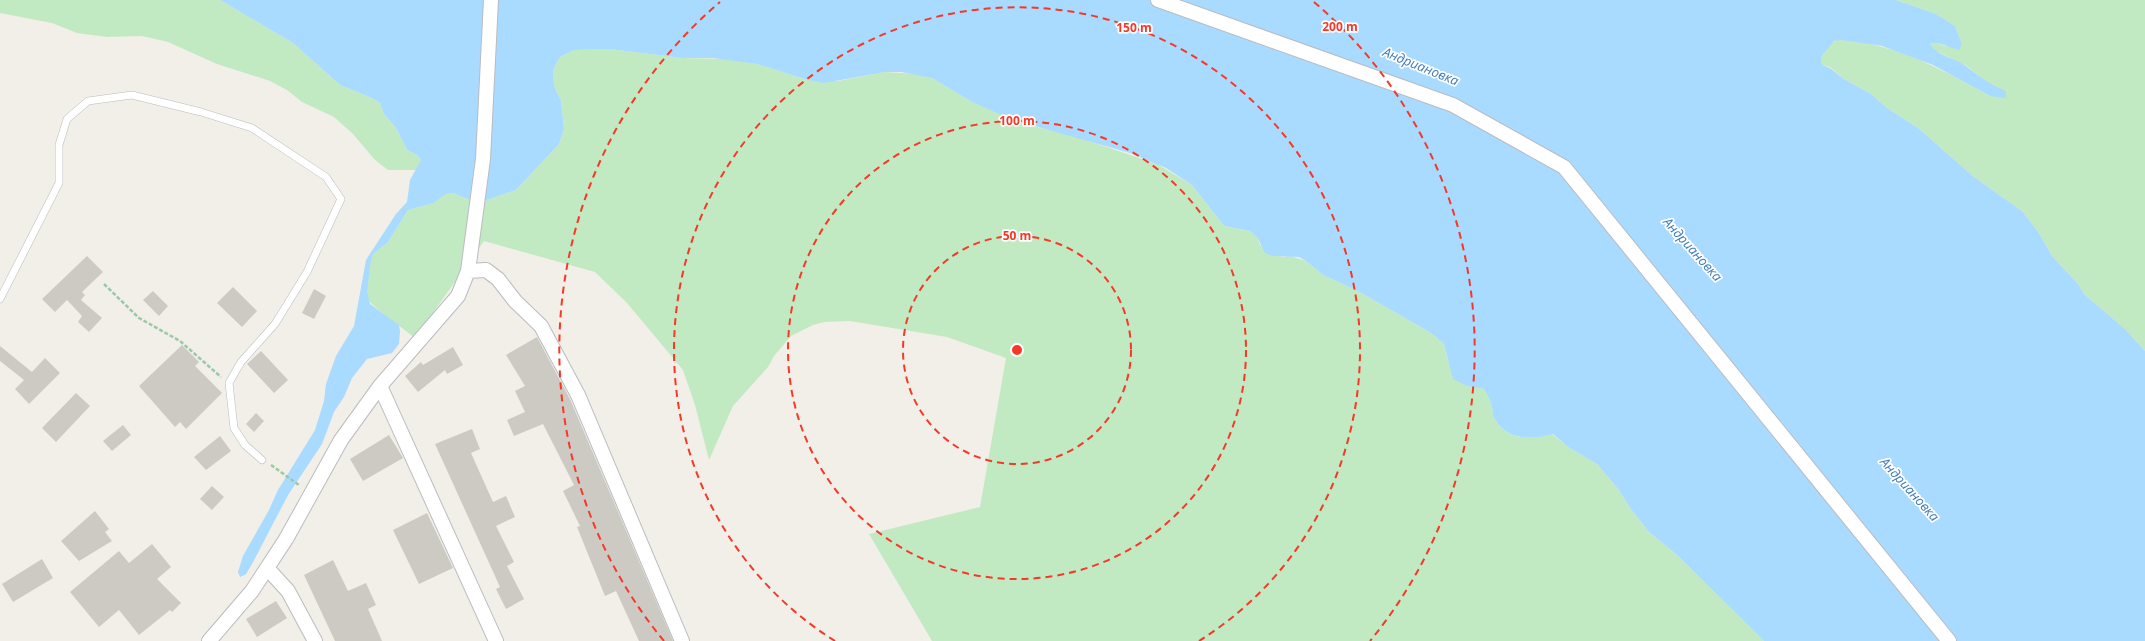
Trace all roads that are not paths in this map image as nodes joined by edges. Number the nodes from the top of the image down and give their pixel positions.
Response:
1 (492, 0) edge
2 (1158, 0) edge
3 (468, 271) junction
4 (0, 299) edge
5 (380, 386) junction
6 (262, 460) dead end
7 (267, 568) junction
8 (209, 641) edge
9 (315, 641) edge
10 (496, 641) edge
11 (682, 641) edge
12 (1949, 641) edge

1 - 3 street
2 - 12 street
3 - 5 street
3 - 11 street
4 - 6 lane
5 - 7 street
5 - 10 street
7 - 8 street
7 - 9 street

